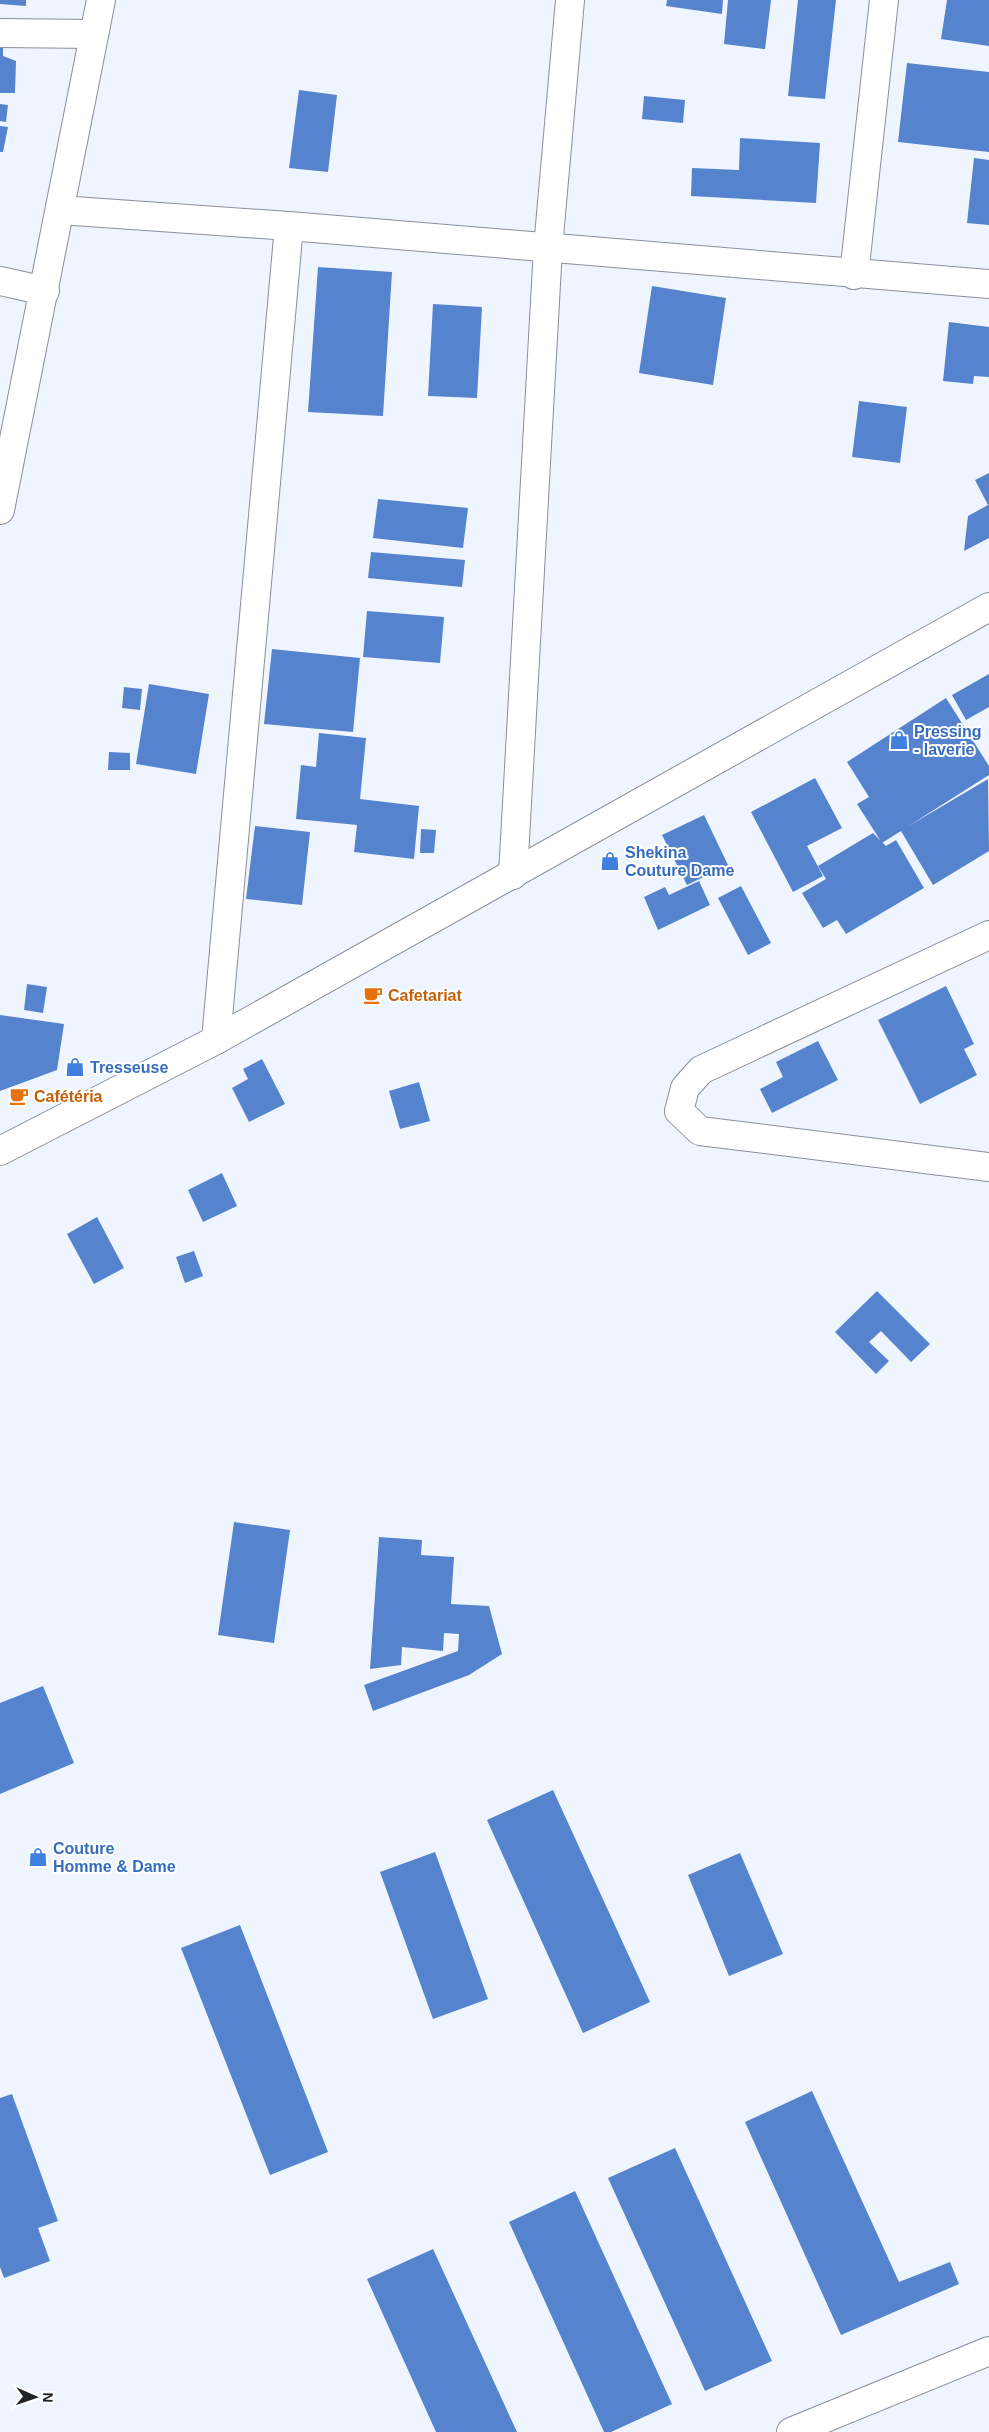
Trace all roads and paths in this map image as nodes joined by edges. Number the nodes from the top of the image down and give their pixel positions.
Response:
1 (101, 0) edge
2 (570, 0) edge
3 (884, 0) edge
4 (0, 33) edge
5 (94, 34) junction
6 (60, 210) junction
7 (289, 226) junction
8 (548, 248) junction
9 (854, 274) junction
10 (0, 281) edge
11 (989, 284) edge
12 (45, 291) junction
13 (0, 510) edge
14 (989, 606) edge
15 (513, 875) junction
16 (989, 935) edge
17 (216, 1040) junction
18 (0, 1151) edge
19 (989, 1166) edge
20 (989, 2351) edge
21 (792, 2432) edge

1 - 5 street
2 - 8 street
3 - 9 street
4 - 5 street
5 - 6 street
6 - 7 street
6 - 12 street
7 - 8 street
7 - 17 street
8 - 9 street
8 - 15 street
9 - 11 street
10 - 12 street
12 - 13 street
14 - 15 street
15 - 17 street
16 - 19 street
17 - 18 street
20 - 21 street

